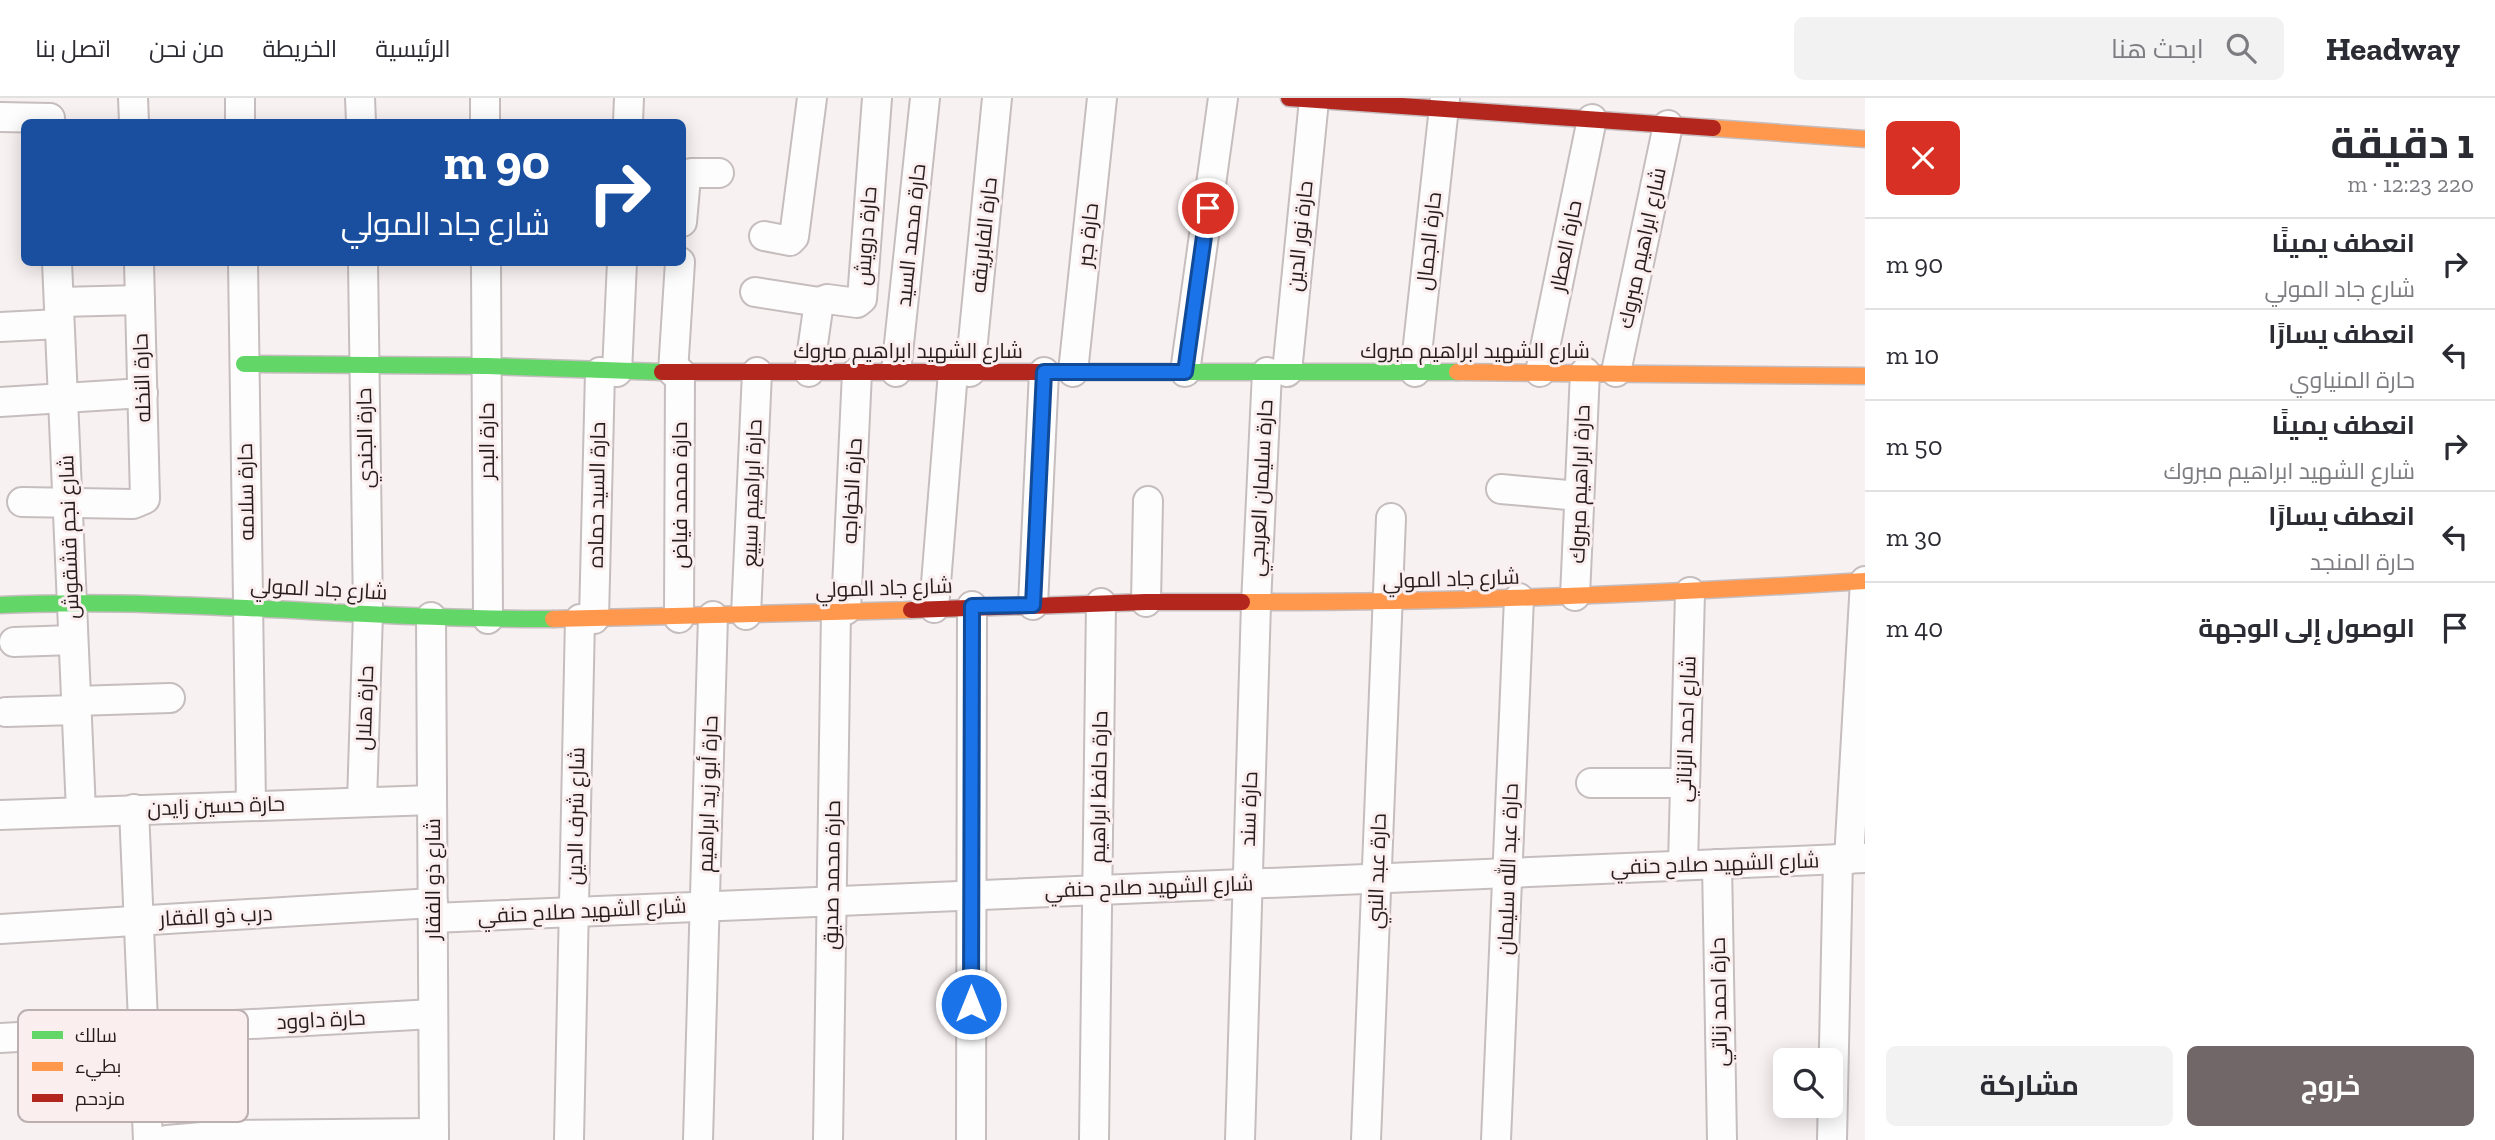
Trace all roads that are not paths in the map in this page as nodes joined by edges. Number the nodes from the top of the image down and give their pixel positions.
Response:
1 (133, 98) edge
2 (240, 98) edge
3 (360, 98) edge
4 (485, 98) edge
5 (629, 98) edge
6 (812, 98) edge
7 (877, 98) edge
8 (925, 98) edge
9 (998, 98) edge
10 (1102, 98) edge
11 (1223, 98) edge
12 (1302, 99) edge
13 (1364, 101) edge
14 (1444, 104) edge
15 (1528, 107) edge
16 (50, 113) edge
17 (0, 117) edge
18 (134, 119) edge
19 (240, 119) edge
20 (361, 119) edge
21 (485, 119) edge
22 (628, 119) edge
23 (1592, 119) junction
24 (1668, 125) junction
25 (1865, 139) edge
26 (719, 173) dead end
27 (686, 177) edge
28 (764, 236) dead end
29 (57, 266) edge
30 (139, 266) edge
31 (243, 266) edge
32 (363, 266) edge
33 (486, 266) edge
34 (621, 266) edge
35 (680, 266) edge
36 (755, 292) dead end
37 (140, 300) junction
38 (819, 302) junction
39 (59, 313) junction
40 (0, 327) edge
41 (244, 364) junction
42 (364, 366) junction
43 (487, 366) junction
44 (608, 372) junction
45 (677, 372) junction
46 (757, 372) junction
47 (809, 372) junction
48 (857, 372) junction
49 (896, 372) junction
50 (961, 372) junction
51 (1044, 372) junction
52 (1073, 372) junction
53 (1185, 372) junction
54 (1277, 372) junction
55 (1415, 372) junction
56 (1540, 372) junction
57 (1585, 372) junction
58 (1616, 372) junction
59 (1865, 376) edge
60 (143, 393) junction
61 (63, 398) junction
62 (0, 402) edge
63 (1501, 489) dead end
64 (1579, 496) junction
65 (1149, 501) dead end
66 (22, 502) dead end
67 (68, 503) junction
68 (1391, 518) dead end
69 (1865, 581) edge
70 (1690, 592) junction
71 (1575, 596) junction
72 (1519, 598) junction
73 (72, 602) junction
74 (1146, 602) junction
75 (1101, 603) junction
76 (1388, 603) junction
77 (1256, 604) junction
78 (0, 605) edge
79 (1033, 605) junction
80 (248, 606) junction
81 (972, 606) junction
82 (934, 608) junction
83 (841, 610) junction
84 (368, 613) junction
85 (747, 615) junction
86 (713, 616) junction
87 (431, 617) junction
88 (679, 618) junction
89 (488, 619) junction
90 (587, 619) junction
91 (73, 640) junction
92 (15, 642) dead end
93 (170, 698) dead end
94 (76, 706) junction
95 (6, 712) dead end
96 (1591, 783) dead end
97 (1685, 783) junction
98 (432, 800) junction
99 (362, 802) junction
100 (251, 805) junction
101 (134, 809) junction
102 (81, 811) junction
103 (0, 815) edge
104 (1851, 858) edge
105 (1717, 864) junction
106 (1683, 866) junction
107 (1507, 871) junction
108 (1377, 878) junction
109 (1247, 883) junction
110 (1097, 889) junction
111 (972, 895) junction
112 (831, 901) junction
113 (705, 906) junction
114 (433, 910) junction
115 (574, 911) junction
116 (139, 920) junction
117 (0, 929) edge
118 (143, 1010) edge
119 (433, 1014) junction
120 (248, 1024) edge
121 (18, 1037) edge
122 (0, 1038) edge
123 (147, 1122) edge
124 (434, 1136) edge
125 (148, 1140) edge
126 (167, 1140) edge
127 (569, 1140) edge
128 (698, 1140) edge
129 (828, 1140) edge
130 (971, 1140) edge
131 (1094, 1140) edge
132 (1240, 1140) edge
133 (1366, 1140) edge
134 (1496, 1140) edge
135 (1722, 1140) edge
136 (1832, 1140) edge

1 - 18 street
2 - 19 street
3 - 20 street
4 - 21 street
5 - 22 street
6 - 28 street
7 - 38 street, حارة درويش
8 - 49 street, حارة محمد السيد
9 - 50 street, حارة الفابريقه
10 - 52 street, حارة جبر
11 - 53 street
12 - 13 street
12 - 54 street, حارة نور الدين
13 - 14 street
14 - 15 street
14 - 55 street, حارة الجمال
15 - 23 street
16 - 17 street
23 - 24 street
23 - 56 street, حارة العطار
24 - 25 street
24 - 58 street, شارع ابراهيم مبروك
26 - 27 street
29 - 39 street, شارع نجم قشقوش
30 - 37 street, حارة النخله
31 - 41 street, حارة سلامه
32 - 42 street, حارة الجندي
33 - 43 street, حارة البحر
34 - 44 street, حارة السيد حماده
35 - 45 street, حارة محمد فياض
36 - 38 street
37 - 39 street
37 - 60 street, حارة النخله
38 - 47 street
39 - 40 street
39 - 61 street, شارع نجم قشقوش
41 - 42 street, شارع الشهيد ابراهيم مبروك
41 - 80 street, حارة سلامه
42 - 43 street, شارع الشهيد ابراهيم مبروك
42 - 84 street, حارة الجندي
43 - 44 street, شارع الشهيد ابراهيم مبروك
43 - 89 street, حارة البحر
44 - 45 street, شارع الشهيد ابراهيم مبروك
44 - 90 street, حارة السيد حماده
45 - 46 street, شارع الشهيد ابراهيم مبروك
45 - 88 street, حارة محمد فياض
46 - 47 street, شارع الشهيد ابراهيم مبروك
46 - 85 street, حارة ابراهيم سبيع
47 - 48 street, شارع الشهيد ابراهيم مبروك
48 - 49 street, شارع الشهيد ابراهيم مبروك
48 - 83 street, حارة الخواجه
49 - 50 street, شارع الشهيد ابراهيم مبروك
50 - 51 street, شارع الشهيد ابراهيم مبروك
50 - 82 street, حارة الفابريقه
51 - 52 street, شارع الشهيد ابراهيم مبروك
51 - 79 street
52 - 53 street, شارع الشهيد ابراهيم مبروك
53 - 54 street, شارع الشهيد ابراهيم مبروك
54 - 55 street, شارع الشهيد ابراهيم مبروك
54 - 77 street, حارة سليمان العربجي
55 - 56 street, شارع الشهيد ابراهيم مبروك
56 - 57 street, شارع الشهيد ابراهيم مبروك
57 - 58 street, شارع الشهيد ابراهيم مبروك
57 - 64 street, حارة ابراهيم مبروك
58 - 59 street, شارع الشهيد ابراهيم مبروك
60 - 61 street
60 - 67 street, حارة النخله
61 - 62 street
61 - 67 street, شارع نجم قشقوش
63 - 64 street
64 - 71 street, حارة ابراهيم مبروك
65 - 74 street
66 - 67 street
67 - 73 street, شارع نجم قشقوش
68 - 76 street, حارة عبد النبي
69 - 70 street, شارع جاد المولي
69 - 104 street
70 - 71 street, شارع جاد المولي
70 - 97 street, شارع احمد الزناتي
71 - 72 street, شارع جاد المولي
72 - 76 street, شارع جاد المولي
72 - 107 street, حارة عبد الله سليمان
73 - 78 street, شارع جاد المولي
73 - 80 street, شارع جاد المولي
73 - 91 street, شارع نجم قشقوش
74 - 75 street, شارع جاد المولي
74 - 77 street, شارع جاد المولي
75 - 79 street, شارع جاد المولي
75 - 110 street, حارة حافظ ابراهيم
76 - 77 street, شارع جاد المولي
76 - 108 street, حارة عبد النبي
77 - 109 street, حارة سند
79 - 81 street, شارع جاد المولي
80 - 84 street, شارع جاد المولي
80 - 100 street, حارة سلامه
81 - 82 street, شارع جاد المولي
81 - 111 street
82 - 83 street, شارع جاد المولي
83 - 85 street, شارع جاد المولي
83 - 112 street, حارة محمد صديق
84 - 87 street, شارع جاد المولي
84 - 99 street, حارة هلال
85 - 86 street, شارع جاد المولي
86 - 88 street, شارع جاد المولي
86 - 113 street, حارة أبو زيد ابراهيم
87 - 89 street, شارع جاد المولي
87 - 98 street, شارع ذو الفقار
88 - 90 street, شارع جاد المولي
89 - 90 street, شارع جاد المولي
90 - 115 street, شارع شرف الدين
91 - 92 street
91 - 94 street, شارع نجم قشقوش
93 - 94 street
94 - 95 street
94 - 102 street, شارع نجم قشقوش
96 - 97 street
97 - 106 street, شارع احمد الزناتي
98 - 99 street, حارة حسين زايدن
98 - 114 street, شارع ذو الفقار
99 - 100 street, حارة حسين زايدن
100 - 101 street, حارة حسين زايدن
101 - 102 street, حارة حسين زايدن
101 - 116 street
102 - 103 street, حارة حسين زايدن
104 - 105 street, شارع الشهيد صلاح حنفي
104 - 136 street
105 - 106 street, شارع الشهيد صلاح حنفي
105 - 135 street, حارة احمد زناتي
106 - 107 street, شارع الشهيد صلاح حنفي
107 - 108 street, شارع الشهيد صلاح حنفي
107 - 134 street, حارة عبد الله سليمان
108 - 109 street, شارع الشهيد صلاح حنفي
108 - 133 street, حارة عبد النبي
109 - 110 street, شارع الشهيد صلاح حنفي
109 - 132 street, حارة سند
110 - 111 street, شارع الشهيد صلاح حنفي
110 - 131 street, حارة حافظ ابراهيم
111 - 112 street, شارع الشهيد صلاح حنفي
111 - 130 street
112 - 113 street, شارع الشهيد صلاح حنفي
112 - 129 street, حارة محمد صديق
113 - 115 street, شارع الشهيد صلاح حنفي
113 - 128 street, حارة أبو زيد ابراهيم
114 - 115 street, شارع الشهيد صلاح حنفي
114 - 116 street, درب ذو الفقار
114 - 119 street, شارع ذو الفقار
115 - 127 street, شارع شرف الدين
116 - 117 street, درب ذو الفقار
116 - 118 street
119 - 120 street, حارة داوود
119 - 124 street, شارع ذو الفقار
121 - 122 street, حارة داوود
123 - 125 street
124 - 126 street

